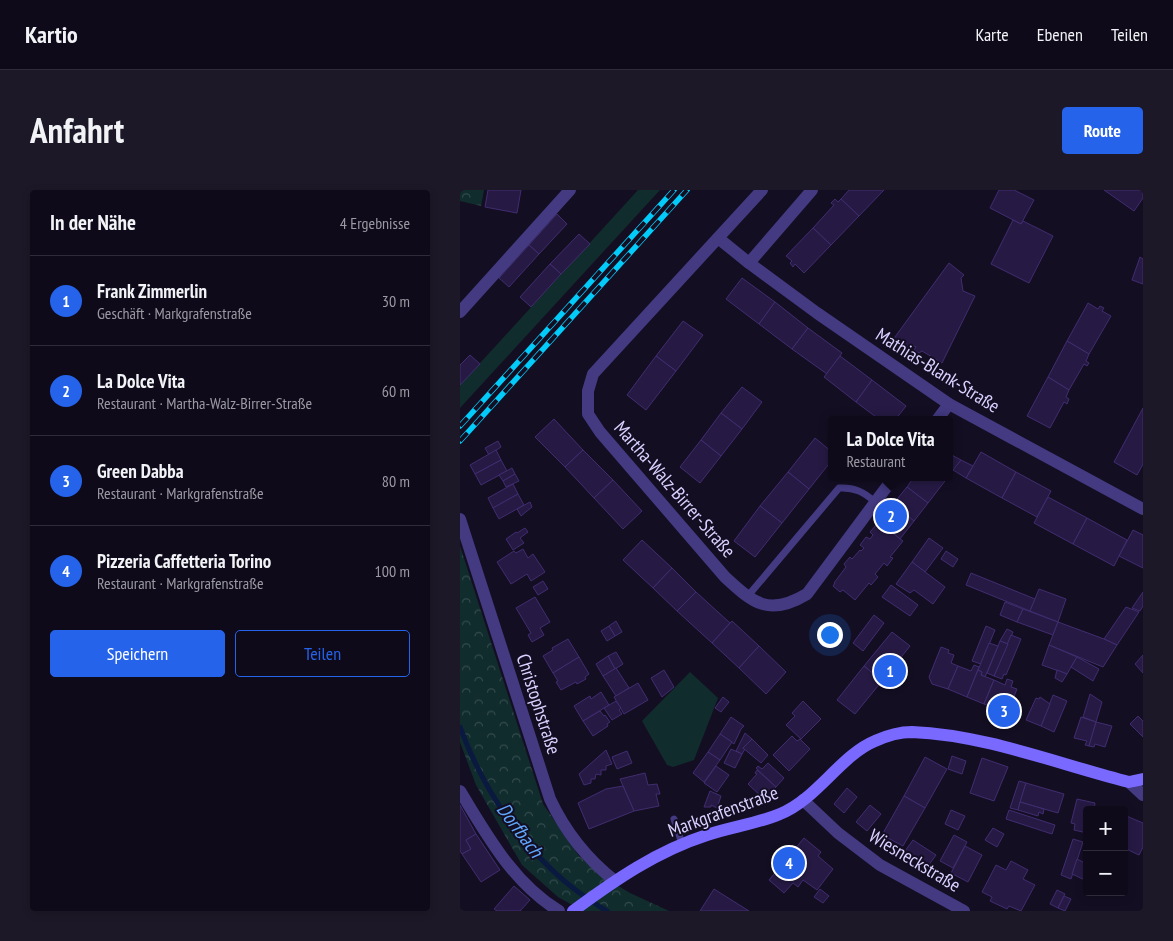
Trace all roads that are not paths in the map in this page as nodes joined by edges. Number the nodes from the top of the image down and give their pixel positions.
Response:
1 (570, 190) edge
2 (762, 190) edge
3 (812, 190) edge
4 (718, 238) junction
5 (749, 263) junction
6 (460, 312) edge
7 (949, 404) junction
8 (940, 416) edge
9 (891, 481) edge
10 (875, 502) junction
11 (1143, 509) edge
12 (460, 519) edge
13 (747, 597) junction
14 (1143, 779) edge
15 (1129, 782) junction
16 (460, 790) edge
17 (1143, 795) edge
18 (803, 800) junction
19 (674, 819) dead end
20 (682, 844) junction
21 (615, 881) junction
22 (577, 908) edge
23 (559, 911) edge
24 (964, 911) edge

1 - 6 street
2 - 4 street
3 - 5 street
4 - 5 street, Mathias-Blank-Straße
4 - 13 street, Martha-Walz-Birrer-Straße
5 - 7 street, Mathias-Blank-Straße
7 - 8 street
7 - 11 street, Mathias-Blank-Straße
9 - 10 street, Martha-Walz-Birrer-Straße
10 - 13 street, Martha-Walz-Birrer-Straße
10 - 13 lane
12 - 21 street, Christophstraße
14 - 15 street, Markgrafenstraße
15 - 17 street
15 - 18 street, Markgrafenstraße
16 - 23 street
18 - 20 street, Markgrafenstraße
18 - 24 street, Wiesneckstraße
19 - 20 lane
20 - 21 street, Markgrafenstraße
21 - 22 street, Markgrafenstraße

